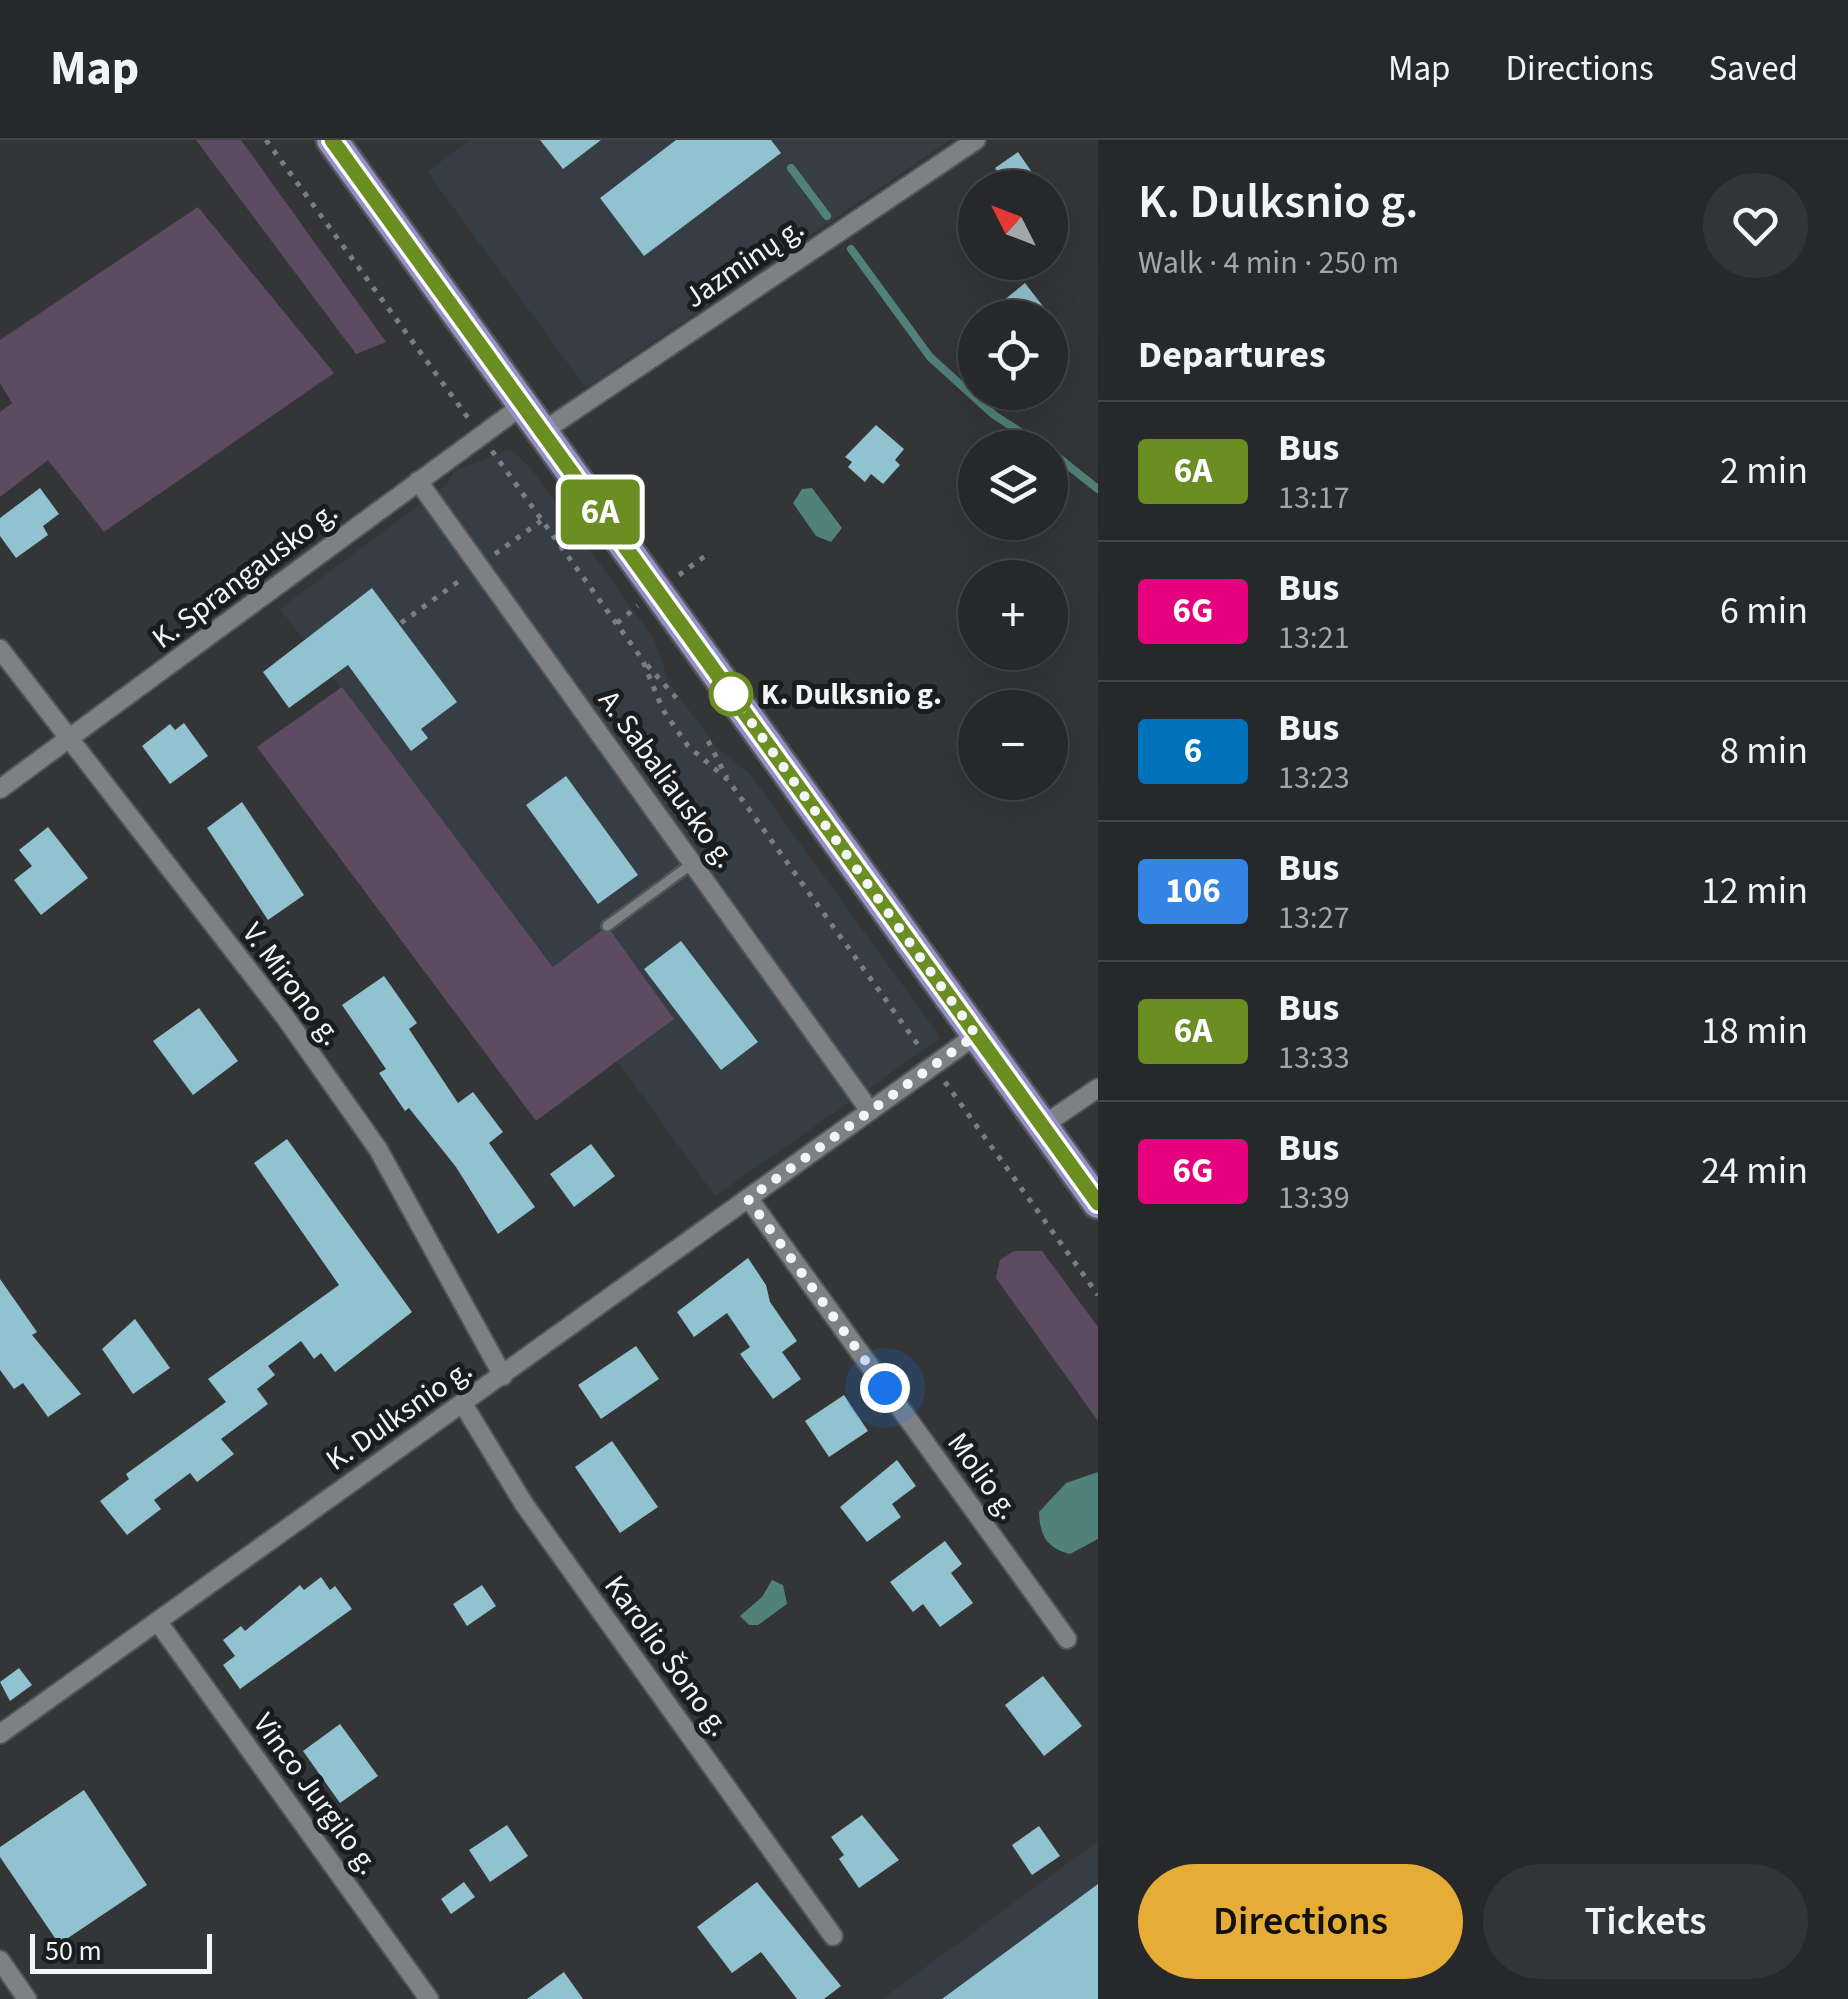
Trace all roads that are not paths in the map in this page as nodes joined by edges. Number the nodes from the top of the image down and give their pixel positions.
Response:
1 (332, 140) edge
2 (976, 140) edge
3 (522, 405) junction
4 (542, 432) junction
5 (418, 481) junction
6 (0, 649) edge
7 (68, 740) junction
8 (0, 789) edge
9 (693, 863) junction
10 (607, 926) dead end
11 (976, 1035) junction
12 (1098, 1088) edge
13 (870, 1111) junction
14 (1042, 1126) junction
15 (748, 1199) junction
16 (1098, 1203) edge
17 (503, 1376) junction
18 (462, 1404) junction
19 (158, 1622) junction
20 (1067, 1639) dead end
21 (0, 1734) edge
22 (833, 1936) dead end
23 (0, 1960) edge
24 (27, 1999) edge
25 (429, 1999) edge

1 - 3 main road
2 - 4 street, Jazminų g.
3 - 4 main road
3 - 5 street, K. Sprangausko g.
4 - 11 main road
5 - 7 street, K. Sprangausko g.
5 - 9 street, A. Sabaliausko g.
6 - 7 street, V. Mirono g.
7 - 8 street, K. Sprangausko g.
7 - 17 street, V. Mirono g.
9 - 10 lane
9 - 13 street, A. Sabaliausko g.
11 - 13 street, K. Dulksnio g.
11 - 14 main road
12 - 14 street
13 - 15 street, K. Dulksnio g.
14 - 16 main road
15 - 17 street, K. Dulksnio g.
15 - 20 street, Molio g.
17 - 18 street, K. Dulksnio g.
18 - 19 street, K. Dulksnio g.
18 - 22 street, Karolio Šono g.
19 - 21 street, K. Dulksnio g.
19 - 25 street, Vinco Jurgilo g.
23 - 24 street

